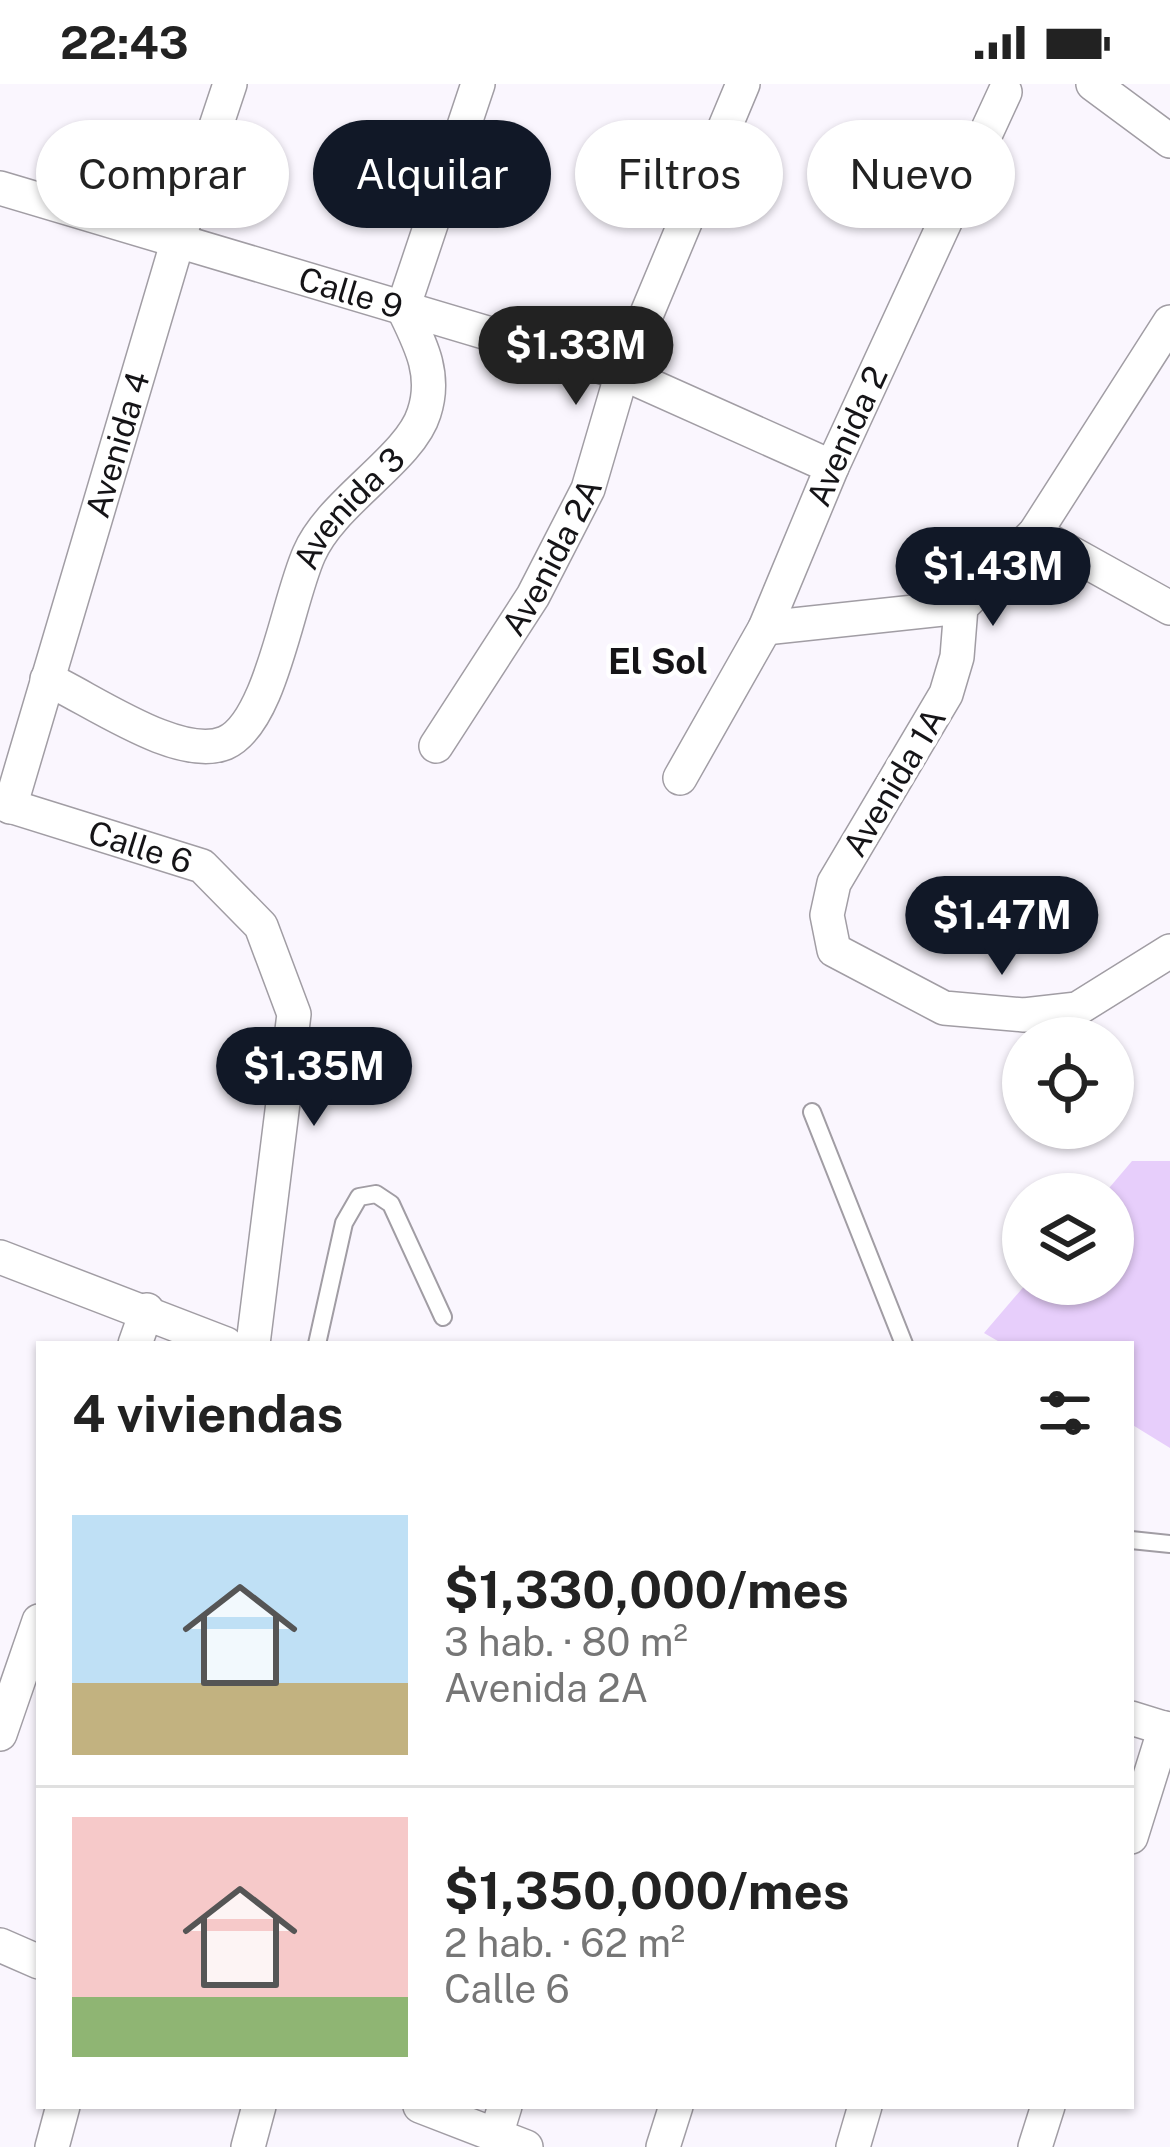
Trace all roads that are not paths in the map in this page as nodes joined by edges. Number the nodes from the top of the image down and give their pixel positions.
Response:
1 (230, 84) edge
2 (478, 84) edge
3 (743, 84) edge
4 (1093, 84) edge
5 (1005, 92) dead end
6 (1170, 141) edge
7 (0, 188) edge
8 (178, 240) junction
9 (404, 308) junction
10 (1170, 322) edge
11 (622, 374) junction
12 (832, 467) junction
13 (1035, 533) junction
14 (961, 607) junction
15 (1170, 608) edge
16 (765, 628) junction
17 (47, 679) junction
18 (436, 746) dead end
19 (680, 778) dead end
20 (5, 805) edge
21 (1170, 951) edge
22 (812, 1112) dead end
23 (0, 1257) edge
24 (147, 1310) junction
25 (443, 1317) dead end
26 (136, 1341) edge
27 (219, 1341) edge
28 (253, 1341) edge
29 (318, 1341) edge
30 (903, 1341) edge
31 (1134, 1540) edge
32 (1170, 1544) edge
33 (36, 1630) edge
34 (1134, 1719) edge
35 (1167, 1729) edge
36 (0, 1733) edge
37 (1134, 1828) edge
38 (0, 1945) edge
39 (36, 1961) edge
40 (62, 2109) edge
41 (258, 2109) edge
42 (432, 2109) edge
43 (675, 2109) edge
44 (864, 2109) edge
45 (1047, 2109) edge
46 (509, 2129) edge
47 (52, 2147) edge
48 (248, 2147) edge
49 (663, 2147) edge
50 (853, 2147) edge
51 (1035, 2147) edge

1 - 8 street, Avenida 4
2 - 9 street
3 - 11 street, Avenida 2A
4 - 6 street
5 - 12 street, Avenida 2
7 - 8 street, Calle 9
8 - 9 street, Calle 9
8 - 17 street, Avenida 4
9 - 11 street, Calle 9
9 - 17 street, Avenida 3
10 - 13 street
11 - 12 street, Calle 9
11 - 18 street, Avenida 2A
12 - 16 street, Avenida 2
13 - 14 street
13 - 15 street
14 - 16 street
14 - 21 street, Avenida 1A
16 - 19 street, Avenida 2
17 - 20 street, Avenida 4
20 - 28 street, Calle 6
22 - 30 lane
23 - 24 street
24 - 26 street
24 - 27 street
25 - 29 lane
31 - 32 lane
33 - 36 street
34 - 35 street
35 - 37 street
38 - 39 street
40 - 47 street
41 - 48 street
42 - 46 street
43 - 49 street
44 - 50 street
45 - 51 street

